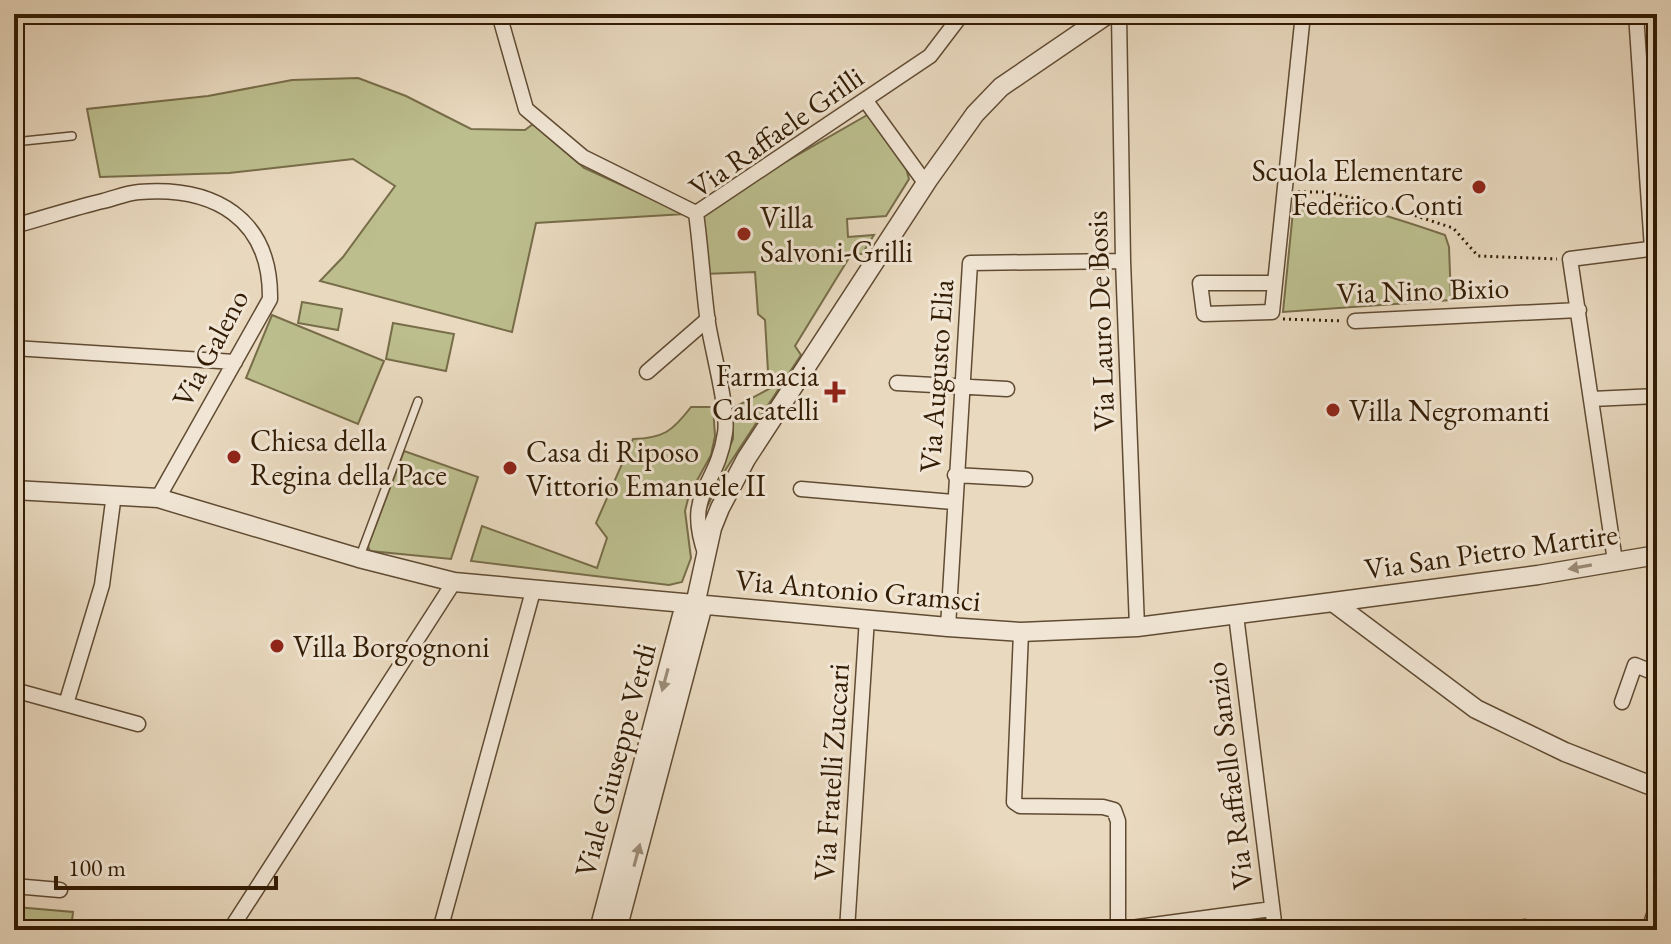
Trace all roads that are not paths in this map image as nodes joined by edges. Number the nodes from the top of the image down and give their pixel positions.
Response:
1 (499, 14) edge
2 (962, 14) edge
3 (1108, 14) edge
4 (1119, 14) edge
5 (1303, 14) edge
6 (1636, 14) edge
7 (866, 101) junction
8 (72, 136) dead end
9 (14, 142) edge
10 (926, 184) junction
11 (696, 213) junction
12 (14, 226) edge
13 (1654, 249) edge
14 (1123, 261) junction
15 (1275, 283) junction
16 (1579, 310) junction
17 (708, 319) junction
18 (1355, 321) road end
19 (14, 348) edge
20 (235, 362) junction
21 (647, 372) dead end
22 (897, 383) dead end
23 (961, 387) junction
24 (1007, 389) dead end
25 (1657, 396) edge
26 (1592, 399) junction
27 (418, 401) dead end
28 (955, 475) junction
29 (1025, 479) dead end
30 (801, 489) dead end
31 (14, 490) edge
32 (114, 494) junction
33 (158, 498) junction
34 (953, 502) junction
35 (1657, 555) edge
36 (359, 558) junction
37 (706, 558) junction
38 (1615, 561) junction
39 (454, 582) junction
40 (533, 591) junction
41 (1333, 602) junction
42 (694, 605) junction
43 (1236, 615) junction
44 (867, 618) junction
45 (948, 627) junction
46 (1137, 627) junction
47 (1021, 632) junction
48 (1657, 674) edge
49 (14, 690) edge
50 (1622, 702) dead end
51 (66, 704) junction
52 (138, 724) dead end
53 (1657, 788) edge
54 (14, 886) edge
55 (60, 890) dead end
56 (1657, 906) edge
57 (1272, 909) junction
58 (230, 930) edge
59 (440, 930) edge
60 (599, 930) edge
61 (617, 930) edge
62 (847, 930) edge
63 (1117, 930) edge
64 (1275, 930) edge
65 (1514, 930) edge
66 (1534, 930) edge
67 (1649, 930) edge

1 - 11 street
2 - 7 street, Via Raffaele Grilli
3 - 10 street
4 - 14 street, Via Lauro De Bosis
5 - 15 street
6 - 13 street
7 - 10 street
7 - 11 street, Via Raffaele Grilli
8 - 9 lane
10 - 37 street
11 - 17 street, Via Raffaele Grilli
12 - 20 street, Via Galeno
13 - 16 street
14 - 23 street, Via Augusto Elia
14 - 46 street, Via Lauro De Bosis
15 - 15 street
16 - 18 street, Via Nino Bixio
16 - 26 street
17 - 21 street
17 - 37 street, Via Raffaele Grilli
19 - 20 street
20 - 33 street, Via Galeno
22 - 23 street
23 - 24 street
23 - 28 street, Via Augusto Elia
25 - 26 street
26 - 38 street
27 - 36 lane
28 - 29 street
28 - 34 street, Via Augusto Elia
30 - 34 street, Via Augusto Elia
31 - 32 street, Via Antonio Gramsci
32 - 33 street, Via Antonio Gramsci
32 - 51 street
33 - 36 street, Via Antonio Gramsci
34 - 45 street, Via Augusto Elia
35 - 38 street, Via San Pietro Martire
36 - 39 street, Via Antonio Gramsci
37 - 42 street
38 -> 41 street, Via San Pietro Martire
39 - 40 street, Via Antonio Gramsci
39 - 58 street
40 - 42 street, Via Antonio Gramsci
40 - 59 street
41 - 43 street, Via Antonio Gramsci
41 - 53 street
42 - 44 street, Via Antonio Gramsci
42 -> 60 street, Viale Giuseppe Verdi
61 -> 42 street, Viale Giuseppe Verdi
43 - 46 street, Via Antonio Gramsci
43 - 57 street, Via Raffaello Sanzio
44 - 45 street, Via Antonio Gramsci
44 - 62 street, Via Fratelli Zuccari
45 - 47 street, Via Antonio Gramsci
46 - 47 street, Via Antonio Gramsci
47 - 63 street
48 - 50 street
49 - 51 street
51 - 52 street
54 - 55 street
56 - 67 street
57 - 63 street
57 - 64 street, Via Raffaello Sanzio
65 - 66 street

